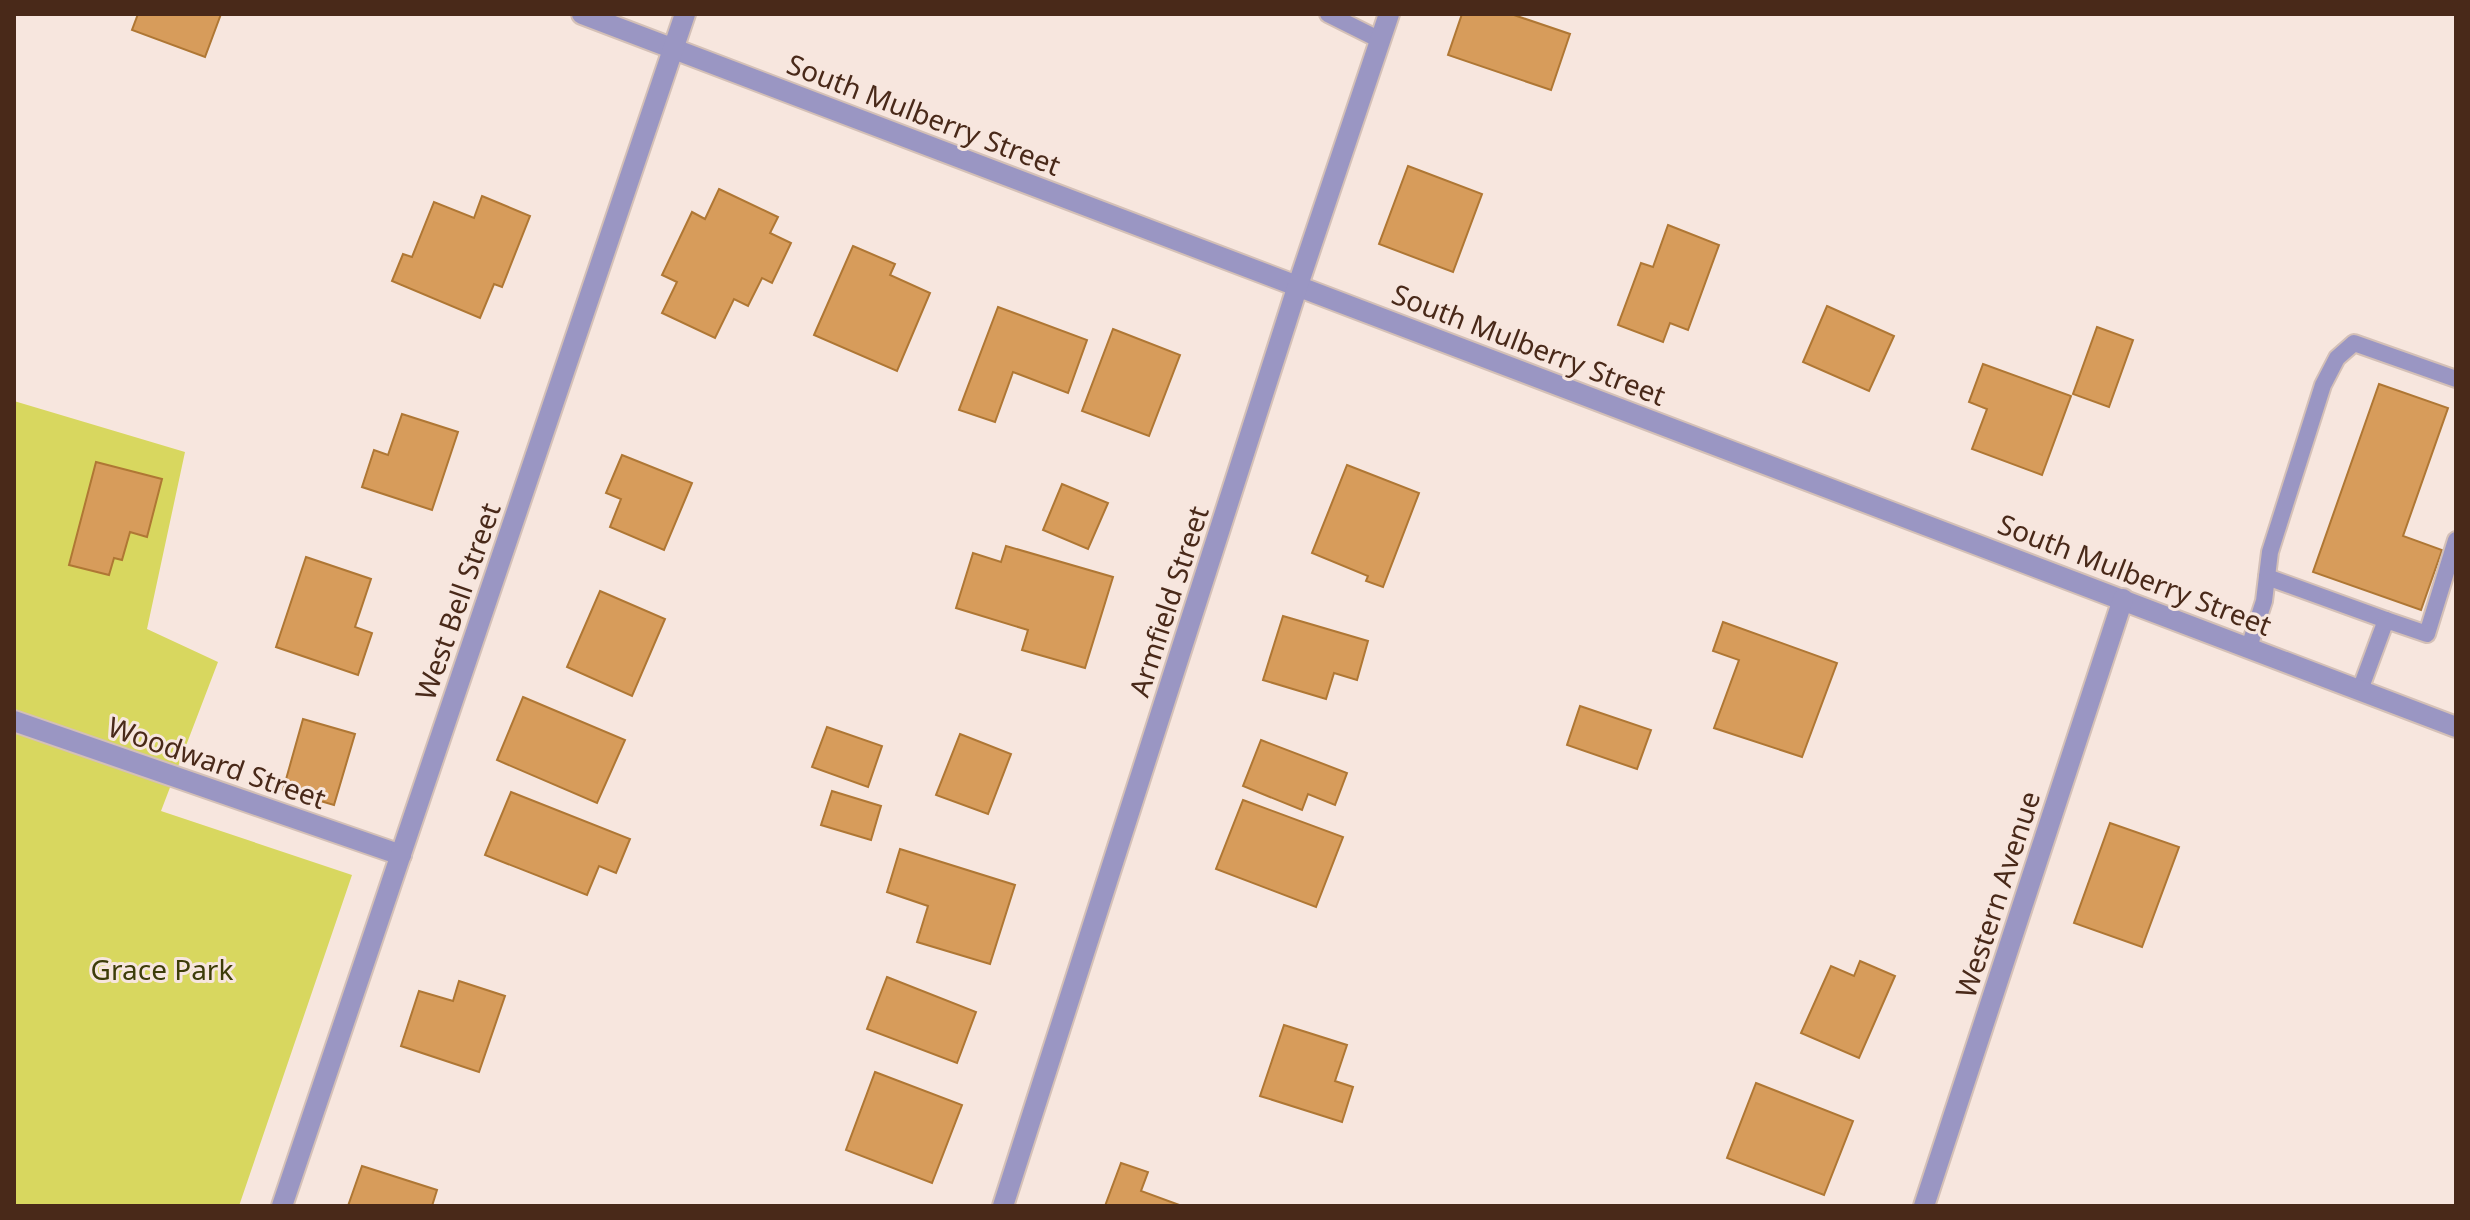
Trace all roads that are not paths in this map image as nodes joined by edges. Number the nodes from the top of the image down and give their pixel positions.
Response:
1 (582, 14) edge
2 (685, 14) edge
3 (1328, 14) edge
4 (1389, 14) edge
5 (1380, 40) junction
6 (674, 49) junction
7 (1298, 285) junction
8 (2456, 379) edge
9 (2456, 540) edge
10 (2267, 577) junction
11 (2123, 599) junction
12 (2386, 620) junction
13 (2249, 647) junction
14 (2360, 690) junction
15 (14, 721) edge
16 (2456, 727) edge
17 (401, 855) junction
18 (282, 1206) edge
19 (1003, 1206) edge
20 (1924, 1206) edge

1 - 6 street, South Mulberry Street
2 - 6 street, West Bell Street
3 - 5 lane
4 - 5 street, Armfield Street
5 - 7 street, Armfield Street
6 - 7 street, South Mulberry Street
6 - 17 street, West Bell Street
7 - 11 street, South Mulberry Street
7 - 19 street, Armfield Street
8 - 10 lane
9 - 12 lane
10 - 12 lane
10 - 13 lane
11 - 13 street, South Mulberry Street
11 - 20 street, Western Avenue
12 - 14 lane
13 - 14 street, South Mulberry Street
14 - 16 street, South Mulberry Street
15 - 17 street, Woodward Street
17 - 18 street, West Bell Street

